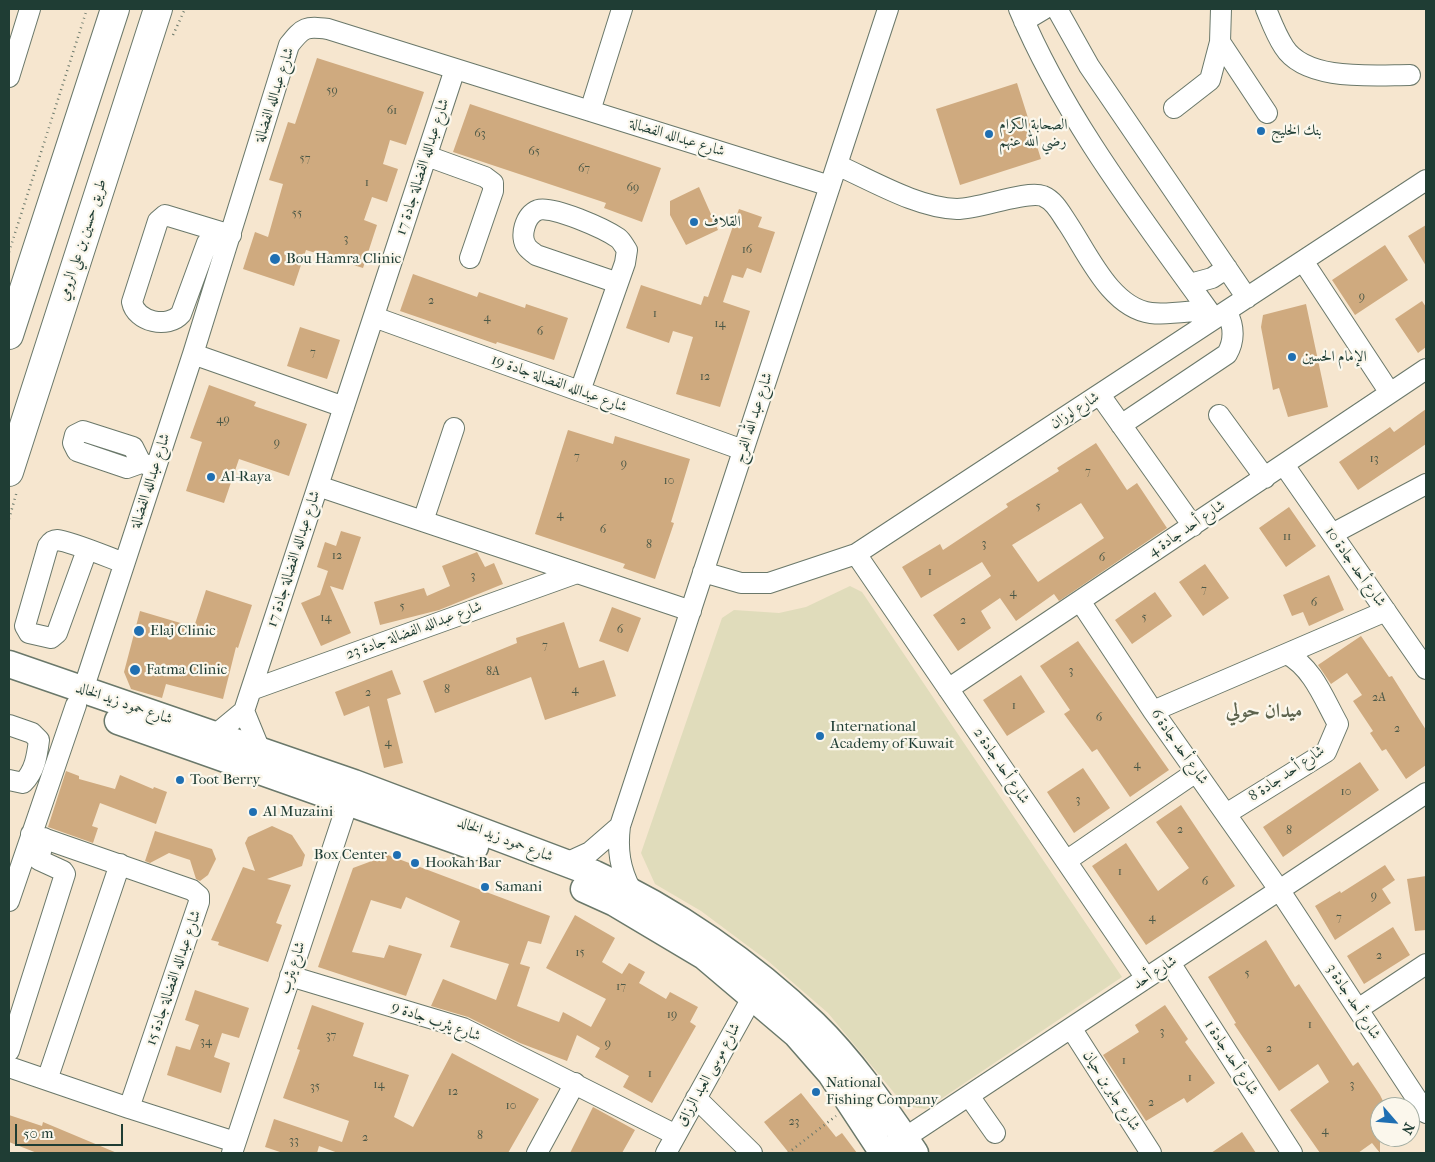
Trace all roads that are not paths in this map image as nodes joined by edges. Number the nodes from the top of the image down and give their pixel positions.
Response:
1 (30, 9) edge
2 (110, 9) edge
3 (115, 9) edge
4 (158, 9) edge
5 (175, 9) edge
6 (622, 9) edge
7 (888, 9) edge
8 (1044, 9) edge
9 (1057, 9) edge
10 (1221, 9) edge
11 (1266, 9) edge
12 (1022, 15) edge
13 (1220, 42) junction
14 (14, 44) edge
15 (456, 69) junction
16 (1410, 75) dead end
17 (9, 76) edge
18 (133, 87) junction
19 (89, 89) junction
20 (1174, 108) dead end
21 (590, 111) junction
22 (1267, 114) dead end
23 (427, 156) junction
24 (837, 165) junction
25 (1426, 180) edge
26 (830, 186) junction
27 (224, 233) junction
28 (470, 258) dead end
29 (1303, 261) junction
30 (1227, 268) junction
31 (618, 283) junction
32 (1190, 284) junction
33 (1247, 298) junction
34 (1217, 314) junction
35 (374, 317) junction
36 (9, 335) edge
37 (193, 354) junction
38 (1426, 369) edge
39 (580, 391) junction
40 (1390, 393) junction
41 (1100, 395) junction
42 (344, 406) junction
43 (1220, 414) dead end
44 (1121, 425) junction
45 (454, 428) dead end
46 (743, 450) junction
47 (1284, 465) junction
48 (9, 472) edge
49 (1265, 478) junction
50 (1426, 484) edge
51 (318, 486) junction
52 (423, 521) junction
53 (1193, 526) junction
54 (1332, 534) junction
55 (87, 550) junction
56 (856, 554) junction
57 (124, 563) junction
58 (703, 572) junction
59 (577, 573) junction
60 (1080, 601) junction
61 (691, 611) junction
62 (1386, 611) junction
63 (1287, 654) junction
64 (9, 664) edge
65 (1426, 669) edge
66 (9, 683) edge
67 (948, 689) junction
68 (251, 690) junction
69 (80, 698) junction
70 (244, 711) junction
71 (1153, 711) junction
72 (9, 725) edge
73 (215, 735) junction
74 (260, 750) junction
75 (46, 764) junction
76 (1196, 772) junction
77 (9, 780) edge
78 (351, 793) junction
79 (1426, 793) edge
80 (1226, 814) junction
81 (620, 826) junction
82 (38, 836) junction
83 (1066, 861) junction
84 (566, 863) junction
85 (120, 864) junction
86 (631, 890) junction
87 (1280, 891) junction
88 (9, 901) edge
89 (1170, 964) junction
90 (1426, 964) edge
91 (290, 976) junction
92 (1146, 978) junction
93 (753, 996) junction
94 (1358, 1009) junction
95 (1071, 1028) junction
96 (9, 1051) edge
97 (9, 1067) edge
98 (47, 1080) junction
99 (575, 1083) junction
100 (969, 1096) junction
101 (696, 1098) junction
102 (129, 1108) junction
103 (1426, 1114) edge
104 (995, 1133) dead end
105 (676, 1135) junction
106 (910, 1146) edge
107 (234, 1148) edge
108 (537, 1153) edge
109 (666, 1153) edge
110 (752, 1153) edge
111 (883, 1153) edge
112 (1151, 1153) edge
113 (1292, 1153) edge

1 - 14 street
2 - 19 highway
3 - 19 highway
4 - 18 highway, طريق حسين بن علي الرومي
5 - 18 highway
6 - 21 street
7 - 24 street, شارع عبد الله الفرج
8 - 12 street
9 - 30 street
10 - 13 street
11 - 16 street
12 - 32 street
13 - 20 street
13 - 22 street
14 - 17 street
15 - 21 street, شارع عبدالله الفضالة
15 - 23 street, شارع عبدالله الفضالة جادة 17
15 - 27 street, شارع عبدالله الفضالة
18 - 48 highway, طريق حسين بن علي الرومي
19 - 36 highway
21 - 26 street, شارع عبدالله الفضالة
23 - 28 street
23 - 35 street, شارع عبدالله الفضالة جادة 17
24 - 26 street, شارع عبد الله الفرج
24 - 34 street
25 - 29 street, شارع لوزان
26 - 46 street, شارع عبد الله الفرج
27 - 27 street
27 - 37 street, شارع عبدالله الفضالة
29 - 33 street, شارع لوزان
29 - 40 street
30 - 32 street
30 - 33 street
31 - 31 street
31 - 39 street
32 - 34 street
33 - 34 street, شارع لوزان
34 - 41 street, شارع لوزان
34 - 44 street
35 - 39 street, شارع عبدالله الفضالة جادة 19
35 - 42 street, شارع عبدالله الفضالة جادة 17
37 - 42 street
37 - 57 street, شارع عبدالله الفضالة
38 - 40 street, شارع أحد جادة 4
39 - 46 street, شارع عبدالله الفضالة جادة 19
40 - 47 street, شارع أحد جادة 4
41 - 44 street
41 - 56 street, شارع لوزان
42 - 51 street, شارع عبدالله الفضالة جادة 17
43 - 49 street
44 - 53 street
45 - 52 street
46 - 58 street, شارع عبد الله الفرج
47 - 49 street, شارع أحد جادة 4
47 - 54 street, شارع أحد جادة 10
49 - 53 street, شارع أحد جادة 4
50 - 54 street
51 - 52 street
51 - 68 street, شارع عبدالله الفضالة جادة 17
52 - 59 street
53 - 60 street, شارع أحد جادة 4
54 - 62 street, شارع أحد جادة 10
55 - 55 street
55 - 57 street
56 - 58 street, شارع لوزان
56 - 67 street, شارع أحد جادة 2
57 - 69 street, شارع عبدالله الفضالة
58 - 61 street, شارع عبد الله الفرج
59 - 61 street
59 - 68 street, شارع عبدالله الفضالة جادة 23
60 - 67 street, شارع أحد جادة 4
60 - 71 street, شارع أحد جادة 6
61 - 81 street, شارع عبد الله الفرج
62 - 63 street
62 - 65 street, شارع أحد جادة 10
63 - 71 street
63 - 80 street, شارع أحد جادة 8
64 - 69 main road, شارع حمود زيد الخالد
66 - 69 main road, شارع حمود زيد الخالد
67 - 83 street, شارع أحد جادة 2
68 - 70 street, شارع عبدالله الفضالة جادة 17
69 - 73 main road, شارع حمود زيد الخالد
69 - 75 street, شارع عبدالله الفضالة
69 - 78 main road, شارع حمود زيد الخالد
70 - 73 street
70 - 74 street
71 - 76 street, شارع أحد جادة 6
72 - 75 street
73 - 74 main road, شارع حمود زيد الخالد
74 - 78 main road, شارع حمود زيد الخالد
75 - 77 street
75 - 82 street, شارع عبدالله الفضالة
76 - 80 street, شارع أحد جادة 6
76 - 83 street
78 - 84 main road, شارع حمود زيد الخالد
78 - 91 street, شارع يثرب
78 - 93 main road, شارع حمود زيد الخالد
79 - 87 street, شارع أحد
80 - 87 street, شارع أحد جادة 6
81 - 84 street, شارع عبد الله الفرج
81 - 86 street, شارع عبد الله الفرج
82 - 85 street, شارع عبدالله الفضالة جادة 15
82 - 88 street, شارع عبدالله الفضالة
82 - 96 street
83 - 92 street, شارع أحد جادة 2
84 - 86 main road, شارع حمود زيد الخالد
85 - 98 street
85 - 102 street, شارع عبدالله الفضالة جادة 15
86 - 106 main road, شارع حمود زيد الخالد
87 - 89 street, شارع أحد
87 - 94 street, شارع أحد جادة 3
89 - 92 street, شارع أحد
89 - 113 street, شارع أحد جادة 1
90 - 94 street
91 - 99 street, شارع يثرب جادة 9
91 - 107 street, شارع يثرب
92 - 95 street, شارع أحد
93 - 101 street, شارع موسى العبد الرزاق
93 - 111 main road, شارع حمود زيد الخالد
94 - 103 street, شارع أحد جادة 3
95 - 100 street, شارع أحد
95 - 112 street, شارع جابر بن حيان
97 - 98 street
98 - 102 street
99 - 105 street, شارع يثرب جادة 9
99 - 108 street
100 - 104 street
100 - 106 street, شارع أحد
101 - 105 street, شارع موسى العبد الرزاق
101 - 110 street
102 - 107 street
105 - 109 street, شارع موسى العبد الرزاق
106 - 111 street, شارع أحد

